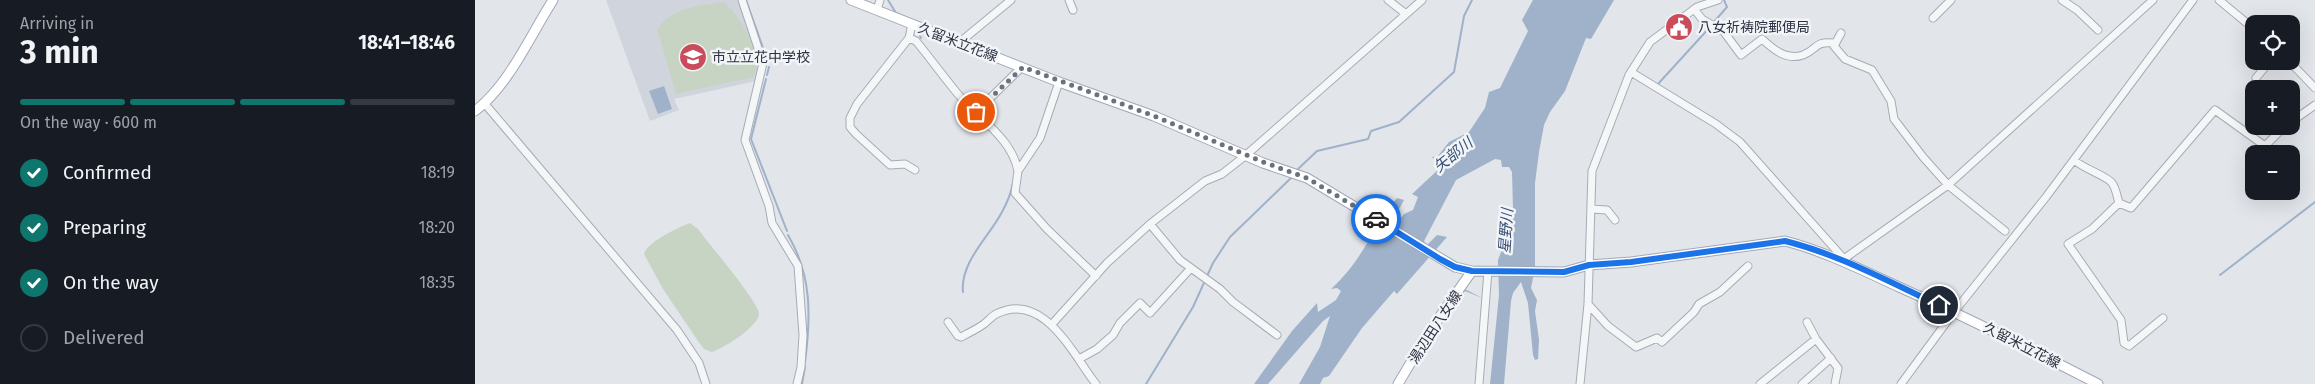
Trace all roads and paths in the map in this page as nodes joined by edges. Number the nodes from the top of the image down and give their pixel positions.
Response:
1 (553, 0) edge
2 (742, 0) edge
3 (851, 0) edge
4 (880, 0) edge
5 (1011, 0) edge
6 (1069, 0) edge
7 (1388, 0) edge
8 (1422, 0) edge
9 (1718, 0) edge
10 (1951, 0) edge
11 (2062, 0) edge
12 (2153, 0) edge
13 (2193, 0) edge
14 (2219, 0) edge
15 (1694, 8) junction
16 (877, 10) junction
17 (1073, 10) dead end
18 (1406, 14) junction
19 (1933, 18) dead end
20 (2245, 22) edge
21 (912, 24) junction
22 (2098, 30) dead end
23 (1841, 33) dead end
24 (909, 38) junction
25 (960, 42) junction
26 (1835, 44) junction
27 (1023, 67) junction
28 (2263, 70) edge
29 (2298, 70) edge
30 (1631, 72) junction
31 (2256, 78) dead end
32 (1059, 82) junction
33 (2315, 88) edge
34 (485, 104) junction
35 (2315, 105) edge
36 (475, 111) edge
37 (976, 112) junction
38 (2300, 116) edge
39 (2245, 132) edge
40 (2250, 135) edge
41 (2276, 135) edge
42 (1245, 156) junction
43 (2074, 160) junction
44 (915, 170) dead end
45 (1018, 171) junction
46 (1948, 185) junction
47 (2119, 203) junction
48 (1591, 209) junction
49 (1615, 220) dead end
50 (1150, 224) junction
51 (2005, 231) dead end
52 (1842, 260) junction
53 (1589, 265) junction
54 (1748, 266) dead end
55 (1191, 268) junction
56 (1472, 271) junction
57 (1490, 271) junction
58 (1096, 276) junction
59 (1588, 304) junction
60 (1954, 312) junction
61 (2163, 318) dead end
62 (948, 322) dead end
63 (1807, 322) dead end
64 (1053, 323) junction
65 (1277, 335) dead end
66 (1816, 339) junction
67 (1831, 358) junction
68 (1079, 359) junction
69 (1772, 381) edge
70 (706, 384) edge
71 (797, 384) edge
72 (1096, 384) edge
73 (1398, 384) edge
74 (1479, 384) edge
75 (1580, 384) edge
76 (1760, 384) edge
77 (1802, 384) edge
78 (1835, 384) edge
79 (1901, 384) edge
80 (2098, 384) edge

1 - 34 main road
2 - 71 street
3 - 16 main road, 久留米立花線
4 - 16 street
5 - 25 street
6 - 17 street
7 - 18 street
8 - 18 street
9 - 15 street
10 - 19 street
11 - 22 street
12 - 46 street
13 - 43 street
14 - 20 street
15 - 26 street
15 - 30 street
16 - 21 main road, 久留米立花線
18 - 42 street
21 - 24 street
21 - 25 main road, 久留米立花線
23 - 26 street
24 - 37 street
24 - 44 street
25 - 27 main road, 久留米立花線
26 - 46 street
27 - 32 main road, 久留米立花線
27 - 37 street
28 - 31 street
29 - 33 street
30 - 48 street
30 - 52 street
32 - 42 main road, 久留米立花線
32 - 45 street
34 - 36 main road
34 - 70 street
35 - 38 street
37 - 45 street
39 - 47 street
40 - 41 street
42 - 50 street
42 - 56 main road, 久留米立花線
43 - 47 street
43 - 60 street
45 - 58 street
46 - 51 street
46 - 52 street
47 - 61 street
48 - 49 street
48 - 53 street
50 - 55 street
50 - 58 street
52 - 53 main road, 久留米立花線
52 - 60 main road, 久留米立花線
53 - 57 main road, 久留米立花線
53 - 59 street
54 - 59 street
55 - 65 street
55 - 68 street
56 - 57 main road, 久留米立花線
56 - 73 main road, 湯辺田八女線
57 - 74 street
58 - 64 street
59 - 75 street
60 - 79 street
60 - 80 main road, 久留米立花線
62 - 64 street
63 - 66 street
64 - 68 street
66 - 67 street
66 - 69 street
67 - 77 street
67 - 78 street
68 - 72 street
69 - 76 street

